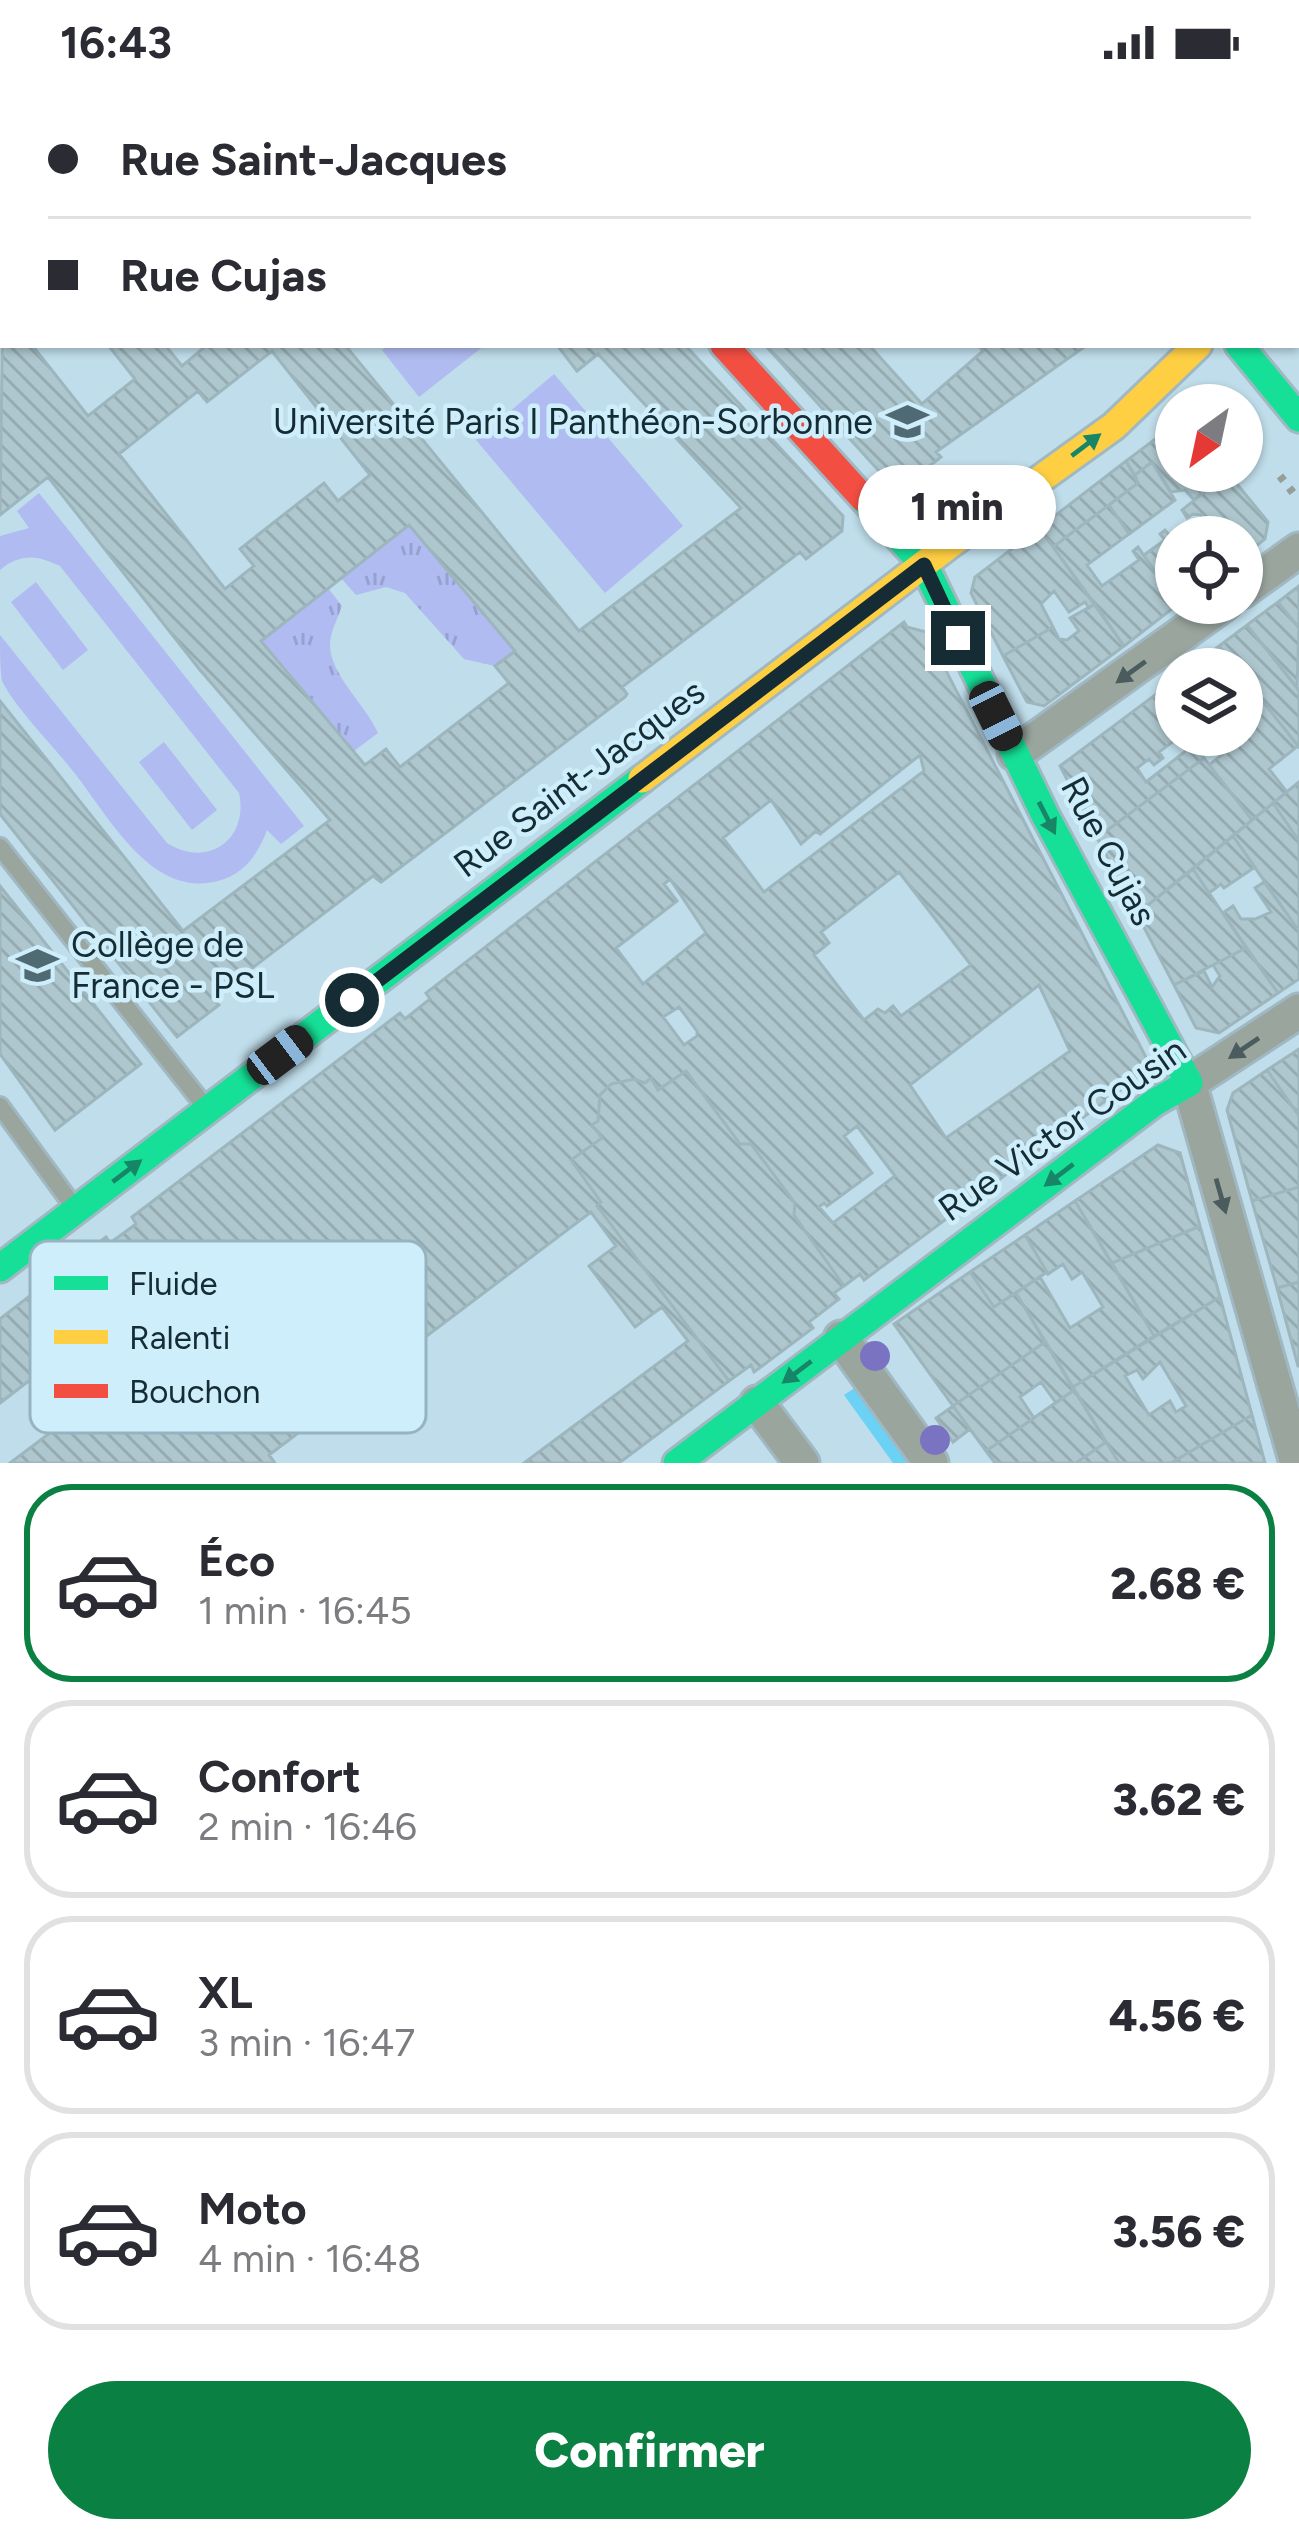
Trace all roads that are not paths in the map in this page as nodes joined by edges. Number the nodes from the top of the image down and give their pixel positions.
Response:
1 (727, 348) edge
2 (1196, 348) edge
3 (1241, 348) edge
4 (1299, 418) edge
5 (1299, 550) edge
6 (924, 565) junction
7 (1263, 576) edge
8 (1197, 624) edge
9 (1015, 754) junction
10 (0, 847) edge
11 (1299, 1011) edge
12 (1189, 1083) junction
13 (0, 1106) edge
14 (208, 1110) junction
15 (76, 1210) junction
16 (35, 1241) edge
17 (30, 1245) edge
18 (0, 1268) edge
19 (842, 1339) junction
20 (757, 1403) junction
21 (677, 1463) edge
22 (802, 1463) edge
23 (931, 1463) edge
24 (1297, 1463) edge

1 - 6 main road, Rue Cujas
6 -> 2 main road, Rue Saint-Jacques
3 - 4 main road
5 - 7 street
6 - 9 main road, Rue Cujas
6 - 14 main road, Rue Saint-Jacques
8 -> 9 street
9 -> 12 main road, Rue Cujas
10 - 14 lane
11 -> 12 street, Rue Victor Cousin
12 -> 19 main road, Rue Victor Cousin
12 -> 24 street, Rue Cujas
13 - 15 lane
15 -> 14 main road, Rue Saint-Jacques
15 - 16 main road, Rue Saint-Jacques
17 - 18 main road, Rue Saint-Jacques
19 -> 20 main road, Rue Victor Cousin
19 - 23 street
20 - 21 main road, Rue Victor Cousin
20 - 22 street

